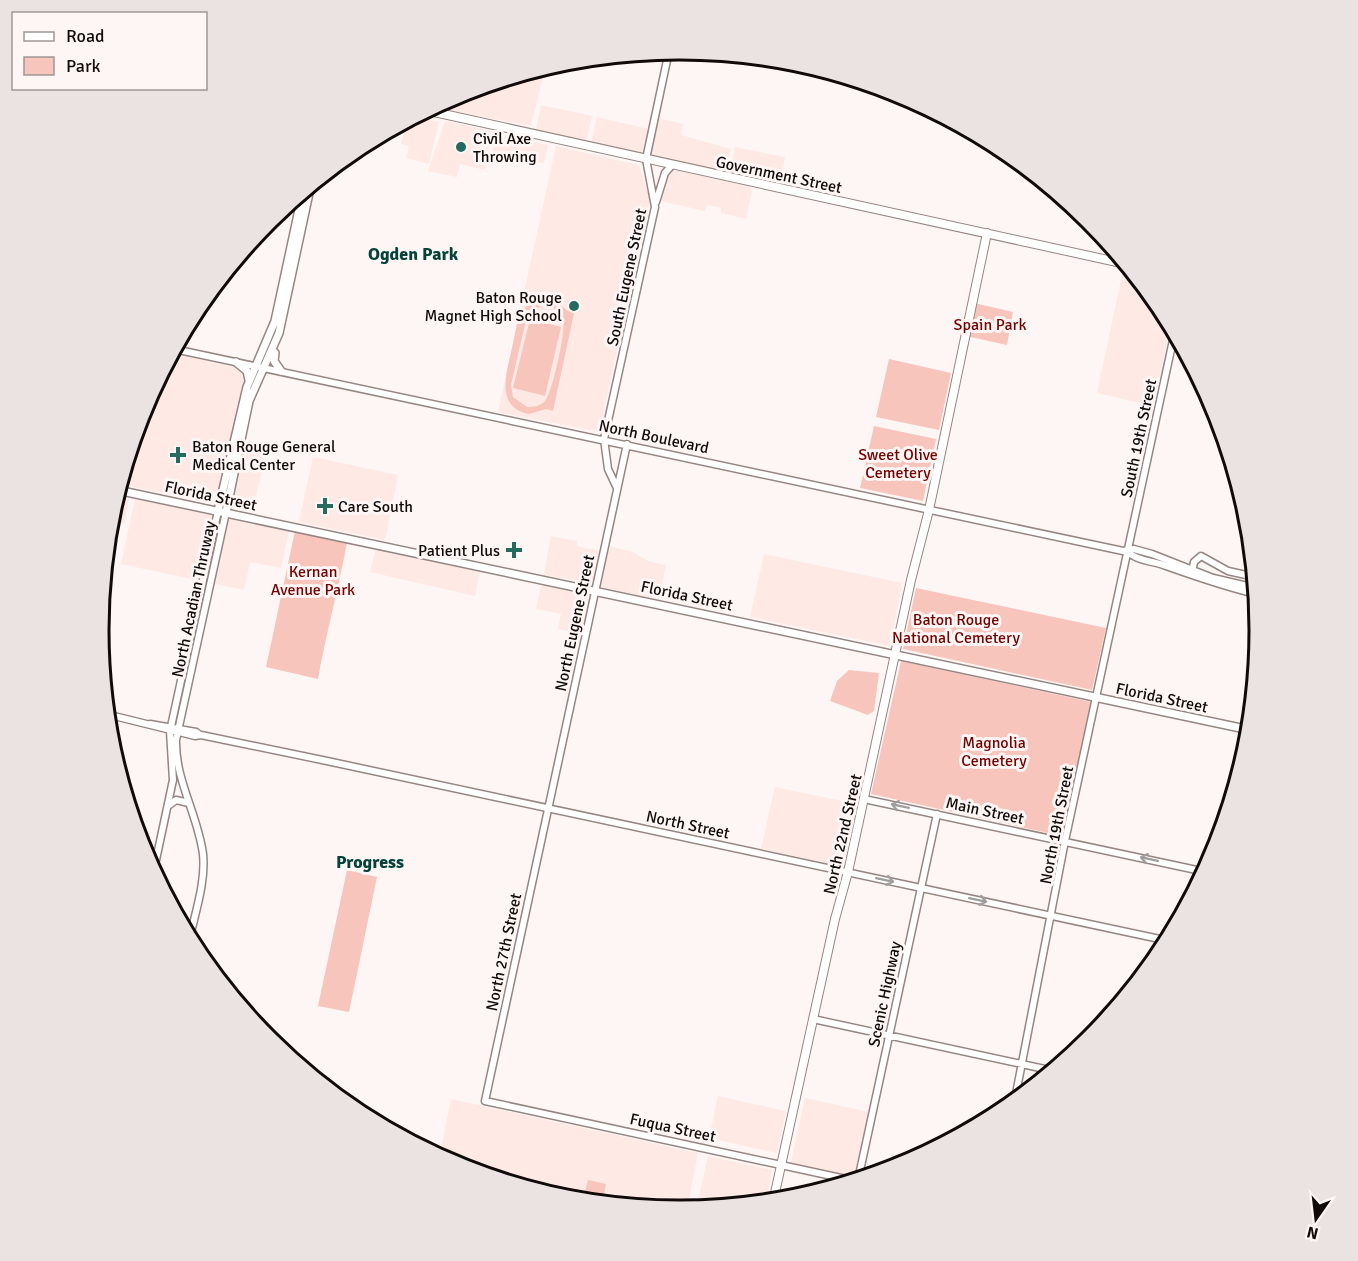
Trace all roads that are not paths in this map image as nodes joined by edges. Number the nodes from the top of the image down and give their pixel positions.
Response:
1 (667, 60) edge
2 (439, 113) edge
3 (646, 159) junction
4 (672, 165) junction
5 (309, 197) edge
6 (656, 202) junction
7 (300, 205) edge
8 (987, 234) junction
9 (1114, 261) edge
10 (1172, 343) edge
11 (272, 350) junction
12 (182, 351) edge
13 (236, 362) junction
14 (260, 367) junction
15 (281, 371) junction
16 (249, 380) junction
17 (604, 439) junction
18 (627, 444) junction
19 (617, 488) junction
20 (126, 492) edge
21 (929, 510) junction
22 (222, 511) junction
23 (1127, 551) junction
24 (1191, 573) junction
25 (1247, 575) edge
26 (1247, 586) edge
27 (596, 589) junction
28 (1248, 591) edge
29 (895, 654) junction
30 (1097, 697) junction
31 (115, 716) edge
32 (1241, 727) edge
33 (174, 730) junction
34 (188, 735) junction
35 (201, 735) junction
36 (176, 745) junction
37 (864, 799) junction
38 (189, 803) junction
39 (168, 806) junction
40 (548, 808) junction
41 (937, 814) junction
42 (1065, 842) junction
43 (156, 859) edge
44 (1197, 870) edge
45 (848, 872) junction
46 (921, 888) junction
47 (1052, 916) junction
48 (192, 926) edge
49 (1159, 938) edge
50 (813, 1019) junction
51 (890, 1035) junction
52 (1022, 1064) junction
53 (1043, 1069) edge
54 (1017, 1090) edge
55 (484, 1101) joint
56 (782, 1165) junction
57 (858, 1172) edge
58 (841, 1178) edge
59 (775, 1192) edge
60 (779, 1192) edge

1 - 3 street, South Eugene Street
2 - 3 main road, Government Street
3 - 4 main road, Government Street
3 - 6 street, South Eugene Street
4 - 6 street
4 - 8 main road, Government Street
5 - 11 main road
6 - 17 street, South Eugene Street
7 - 14 main road
8 - 9 main road, Government Street
8 - 21 main road, North 22nd Street
10 - 23 street, South 19th Street
11 - 14 main road
11 - 15 main road
12 - 13 street, North Boulevard
13 - 14 street, North Boulevard
13 - 16 main road
14 - 15 street, North Boulevard
14 - 16 main road, North Acadian Thruway
14 - 22 main road, North Acadian Thruway
15 - 17 street, North Boulevard
16 - 22 main road, North Acadian Thruway
17 - 18 street, North Boulevard
17 - 19 street, South Eugene Street
18 - 19 street, North Eugene Street
18 - 21 street, North Boulevard
19 - 27 street, North Eugene Street
20 - 22 main road, Florida Street
21 - 23 street, North Boulevard
21 - 29 main road, North 22nd Street
22 - 27 main road, Florida Street
22 - 33 street, North Acadian Thruway
23 - 24 street, North Boulevard
23 - 30 street, North 19th Street
24 - 25 street
24 - 26 street, North Boulevard
24 - 28 street, North Boulevard
27 - 29 main road, Florida Street
27 - 40 street, North Eugene Street
29 - 30 main road, Florida Street
29 - 37 main road, North 22nd Street
30 - 32 main road, Florida Street
30 - 42 street, North 19th Street
31 - 33 street, North Street
33 - 34 street, North Street
33 - 35 street, North Street
33 - 36 street
33 - 39 street
34 - 35 street, North Street
34 - 36 street
35 - 40 street, North Street
36 - 38 street
41 -> 37 street, Main Street
37 - 45 main road, North 22nd Street
38 - 39 street
38 - 48 street
39 - 43 street
40 - 45 street, North Street
40 - 55 street, North 27th Street
41 - 42 street, Main Street
41 - 46 street, Scenic Highway
44 -> 42 street, Main Street
42 - 47 street, North 19th Street
45 -> 46 street, North Street
45 - 50 main road, North 22nd Street
46 -> 47 street, North Street
46 - 51 street, Scenic Highway
47 - 49 street, North Street
47 - 52 street, North 19th Street
50 - 51 street
50 - 56 main road, North 22nd Street
51 - 52 street
51 - 57 street, Scenic Highway
52 - 53 street
52 - 54 street, North 19th Street
55 - 56 street, Fuqua Street
56 - 58 street, Fuqua Street
56 - 59 main road, North 22nd Street
56 - 60 main road, North 22nd Street

